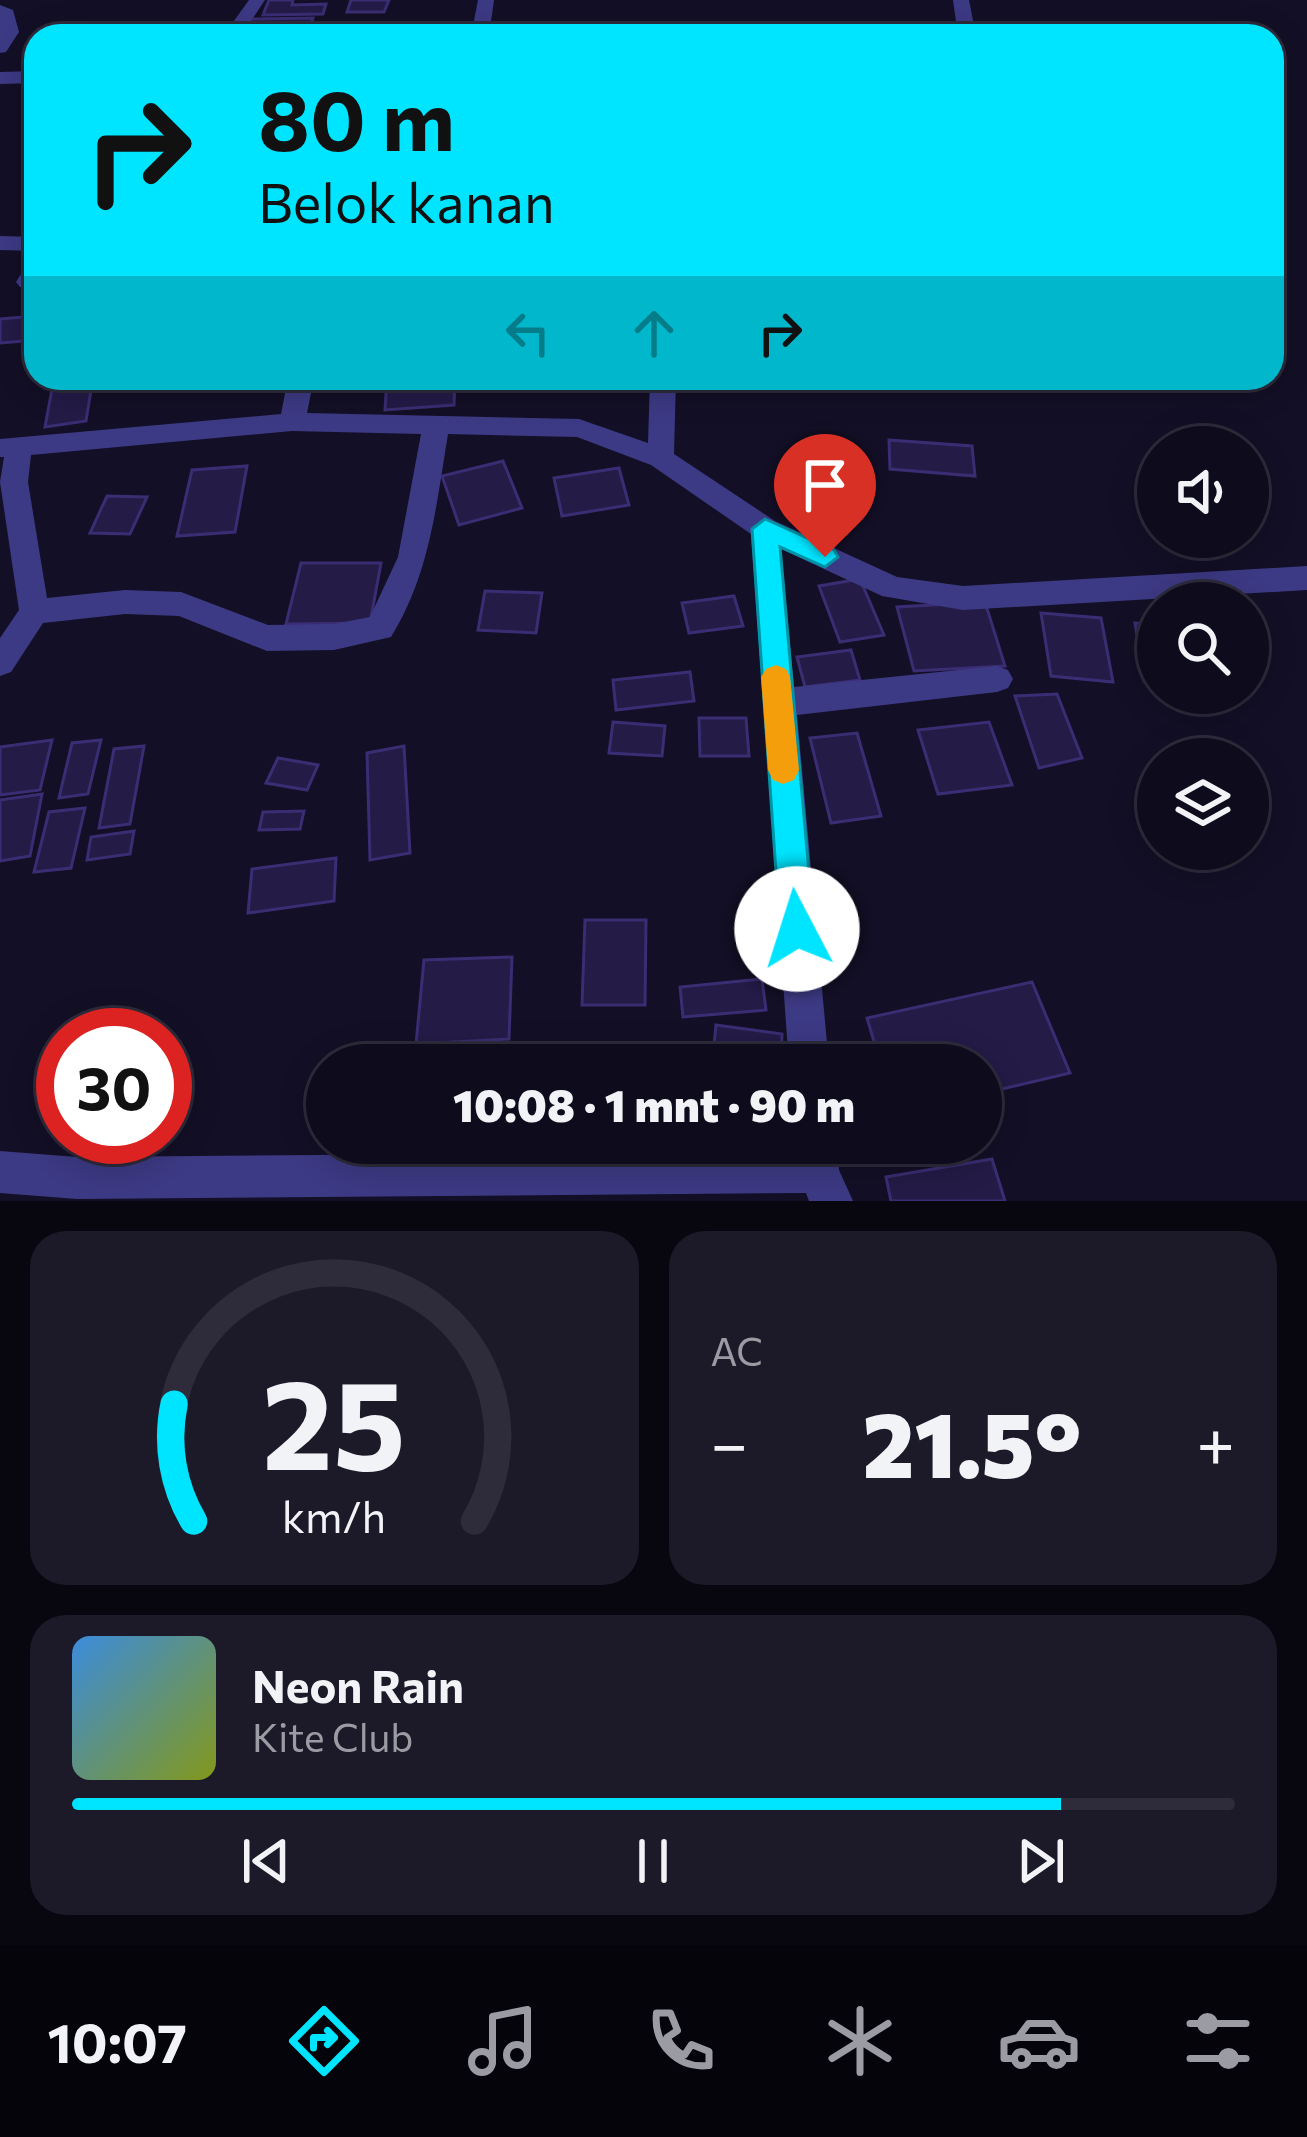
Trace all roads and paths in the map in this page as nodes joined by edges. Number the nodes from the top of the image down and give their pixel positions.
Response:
1 (0, 10) edge
2 (0, 48) edge
3 (299, 390) edge
4 (663, 390) edge
5 (292, 422) junction
6 (436, 425) junction
7 (9, 447) edge
8 (662, 458) junction
9 (765, 529) junction
10 (1307, 578) edge
11 (34, 612) junction
12 (0, 663) edge
13 (998, 679) dead end
14 (778, 703) junction
15 (807, 1044) edge
16 (0, 1172) edge
17 (822, 1172) edge

1 - 2 street
3 - 5 street
4 - 8 street
5 - 6 street
5 - 7 street
6 - 8 street
6 - 11 street
7 - 11 street
8 - 9 street
9 - 10 street
9 - 14 street
11 - 12 street
13 - 14 street
14 - 15 street
16 - 17 street

